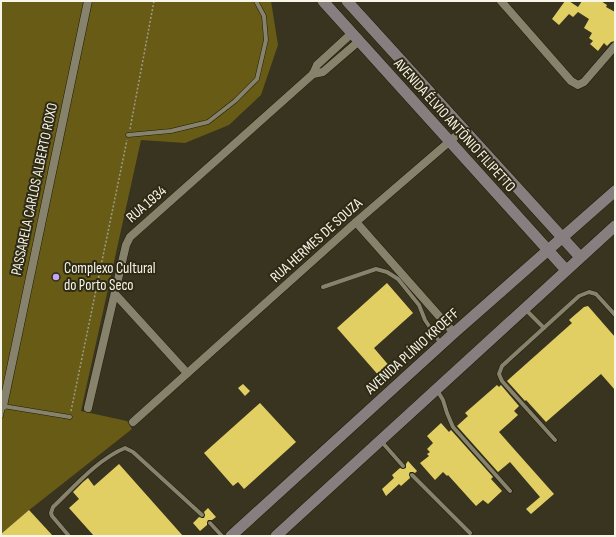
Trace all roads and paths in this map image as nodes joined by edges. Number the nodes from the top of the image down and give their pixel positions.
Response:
1 (88, 1) edge
2 (154, 1) edge
3 (256, 1) edge
4 (323, 1) edge
5 (348, 1) edge
6 (501, 1) edge
7 (356, 10) junction
8 (357, 35) junction
9 (381, 38) junction
10 (615, 46) edge
11 (464, 129) junction
12 (128, 135) junction
13 (450, 141) junction
14 (615, 191) edge
15 (356, 222) junction
16 (615, 226) edge
17 (562, 238) junction
18 (548, 250) junction
19 (580, 257) junction
20 (566, 270) junction
21 (323, 286) dead end
22 (115, 294) junction
23 (524, 308) junction
24 (615, 315) edge
25 (544, 328) junction
26 (454, 333) junction
27 (442, 345) junction
28 (187, 373) junction
29 (436, 388) junction
30 (3, 406) junction
31 (88, 408) dead end
32 (1, 416) edge
33 (70, 417) joint
34 (133, 422) dead end
35 (380, 440) junction
36 (555, 440) dead end
37 (403, 466) dead end
38 (412, 476) dead end
39 (510, 490) dead end
40 (202, 514) dead end
41 (210, 523) dead end
42 (470, 533) dead end
43 (69, 536) edge
44 (222, 536) edge
45 (231, 536) edge
46 (276, 536) edge

1 - 30 street, PASSARELA CARLOS ALBERTO ROXO
2 - 12 path
3 - 12 lane
4 - 8 main road, AVENIDA ÉLVIO ANTÔNIO FILIPETTO
5 - 7 main road, AVENIDA ÉLVIO ANTÔNIO FILIPETTO
6 - 10 street
7 - 8 main road
7 - 9 main road, AVENIDA ÉLVIO ANTÔNIO FILIPETTO
8 - 9 main road
8 - 13 main road, AVENIDA ÉLVIO ANTÔNIO FILIPETTO
8 - 22 street, RUA 1934
9 - 11 main road, AVENIDA ÉLVIO ANTÔNIO FILIPETTO
11 - 13 street, RUA HERMES DE SOUZA
11 - 17 main road, AVENIDA ÉLVIO ANTÔNIO FILIPETTO
12 - 33 path
13 - 15 street, RUA HERMES DE SOUZA
13 - 18 main road, AVENIDA ÉLVIO ANTÔNIO FILIPETTO
14 - 17 main road, AVENIDA PLÍNIO KROEFF
15 - 26 street
15 - 28 street, RUA HERMES DE SOUZA
16 - 19 main road
17 - 18 main road, AVENIDA PLÍNIO KROEFF
17 - 19 main road, AVENIDA ÉLVIO ANTÔNIO FILIPETTO
18 - 20 main road, AVENIDA ÉLVIO ANTÔNIO FILIPETTO
18 - 26 main road, AVENIDA PLÍNIO KROEFF
19 - 20 main road
20 - 23 main road
21 - 27 lane
22 - 28 street
22 - 31 street, RUA 1934
23 - 25 lane
23 - 29 main road
24 - 25 lane
25 - 36 lane
26 - 27 main road, AVENIDA PLÍNIO KROEFF
27 - 45 main road, AVENIDA PLÍNIO KROEFF
28 - 34 street, RUA HERMES DE SOUZA
29 - 35 main road
29 - 39 lane
30 - 32 lane
30 - 33 lane
35 - 37 lane
35 - 46 main road
38 - 42 lane
40 - 43 lane
41 - 44 lane

